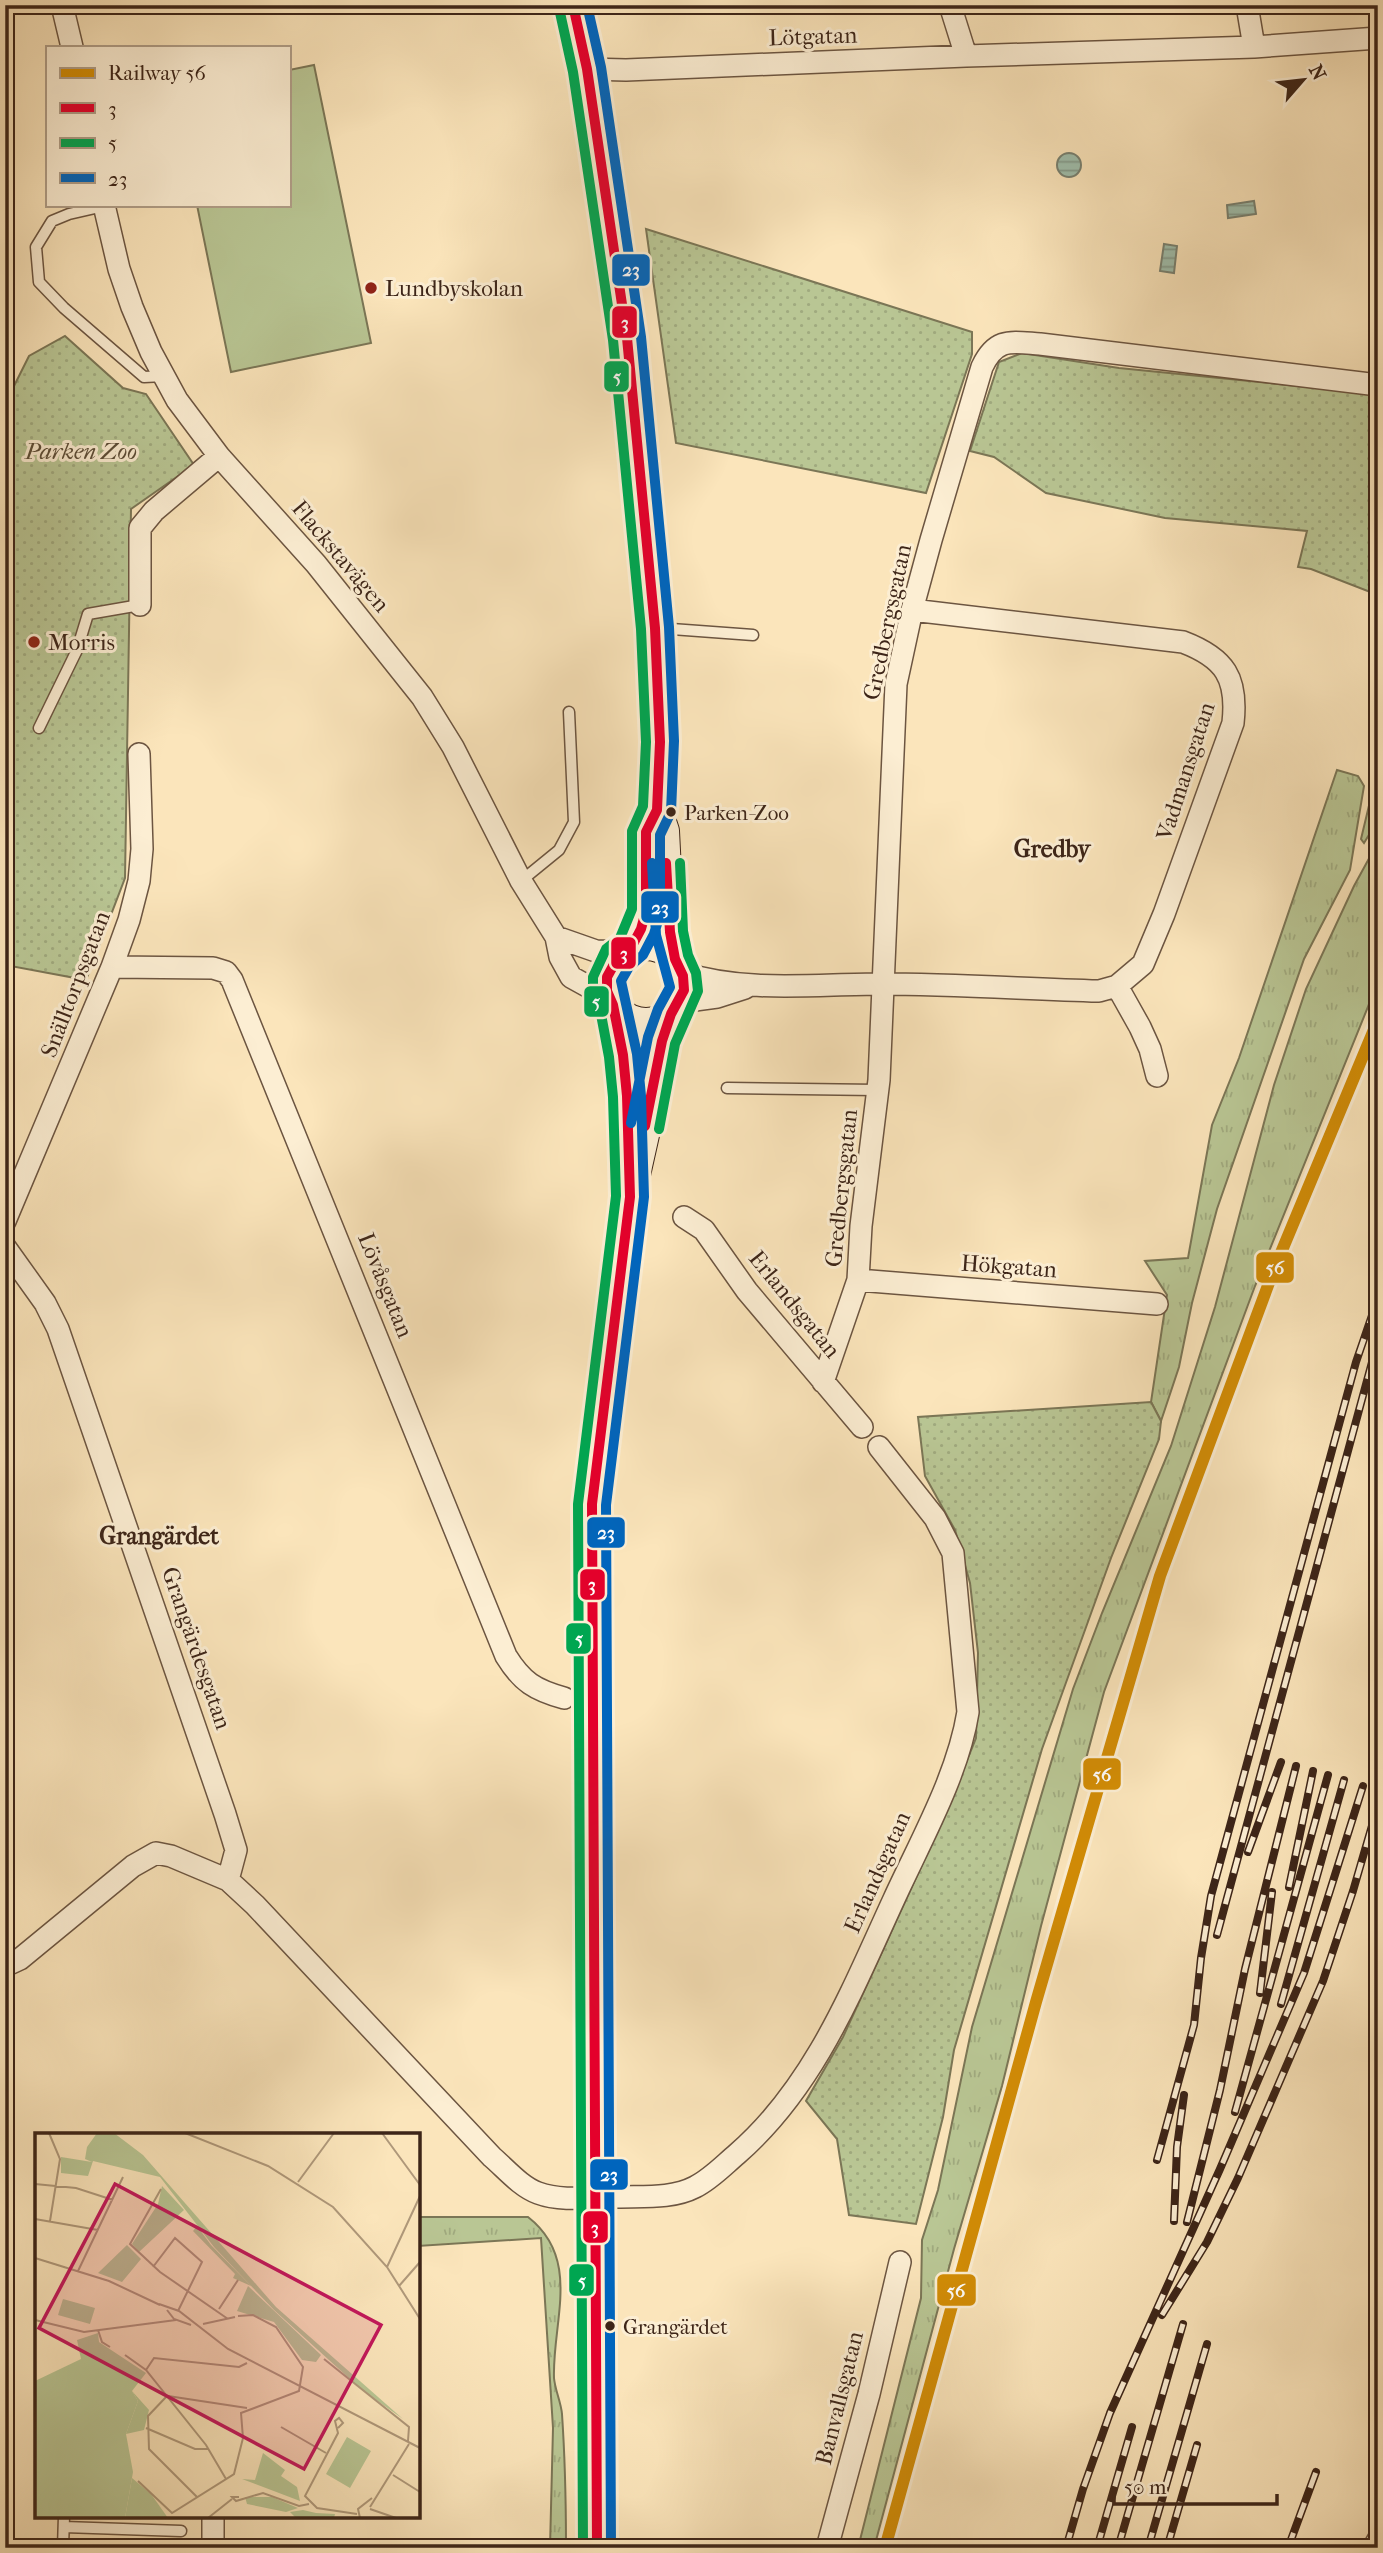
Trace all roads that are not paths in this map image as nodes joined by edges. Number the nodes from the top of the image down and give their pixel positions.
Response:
1 (62, 5) edge
2 (573, 5) edge
3 (950, 5) edge
4 (1247, 5) edge
5 (1378, 38) edge
6 (72, 46) edge
7 (1254, 47) junction
8 (966, 56) junction
9 (587, 69) junction
10 (100, 206) edge
11 (104, 206) edge
12 (164, 376) junction
13 (1378, 385) edge
14 (219, 456) junction
15 (141, 605) joint
16 (912, 610) junction
17 (655, 628) junction
18 (753, 635) dead end
19 (569, 712) dead end
20 (39, 727) dead end
21 (139, 754) dead end
22 (657, 810) junction
23 (520, 881) junction
24 (556, 937) junction
25 (628, 950) junction
26 (112, 967) junction
27 (882, 984) junction
28 (677, 986) junction
29 (1118, 986) junction
30 (611, 1001) junction
31 (1157, 1076) dead end
32 (727, 1088) dead end
33 (877, 1090) junction
34 (630, 1197) junction
35 (684, 1217) dead end
36 (5, 1222) edge
37 (5, 1247) edge
38 (858, 1280) junction
39 (1157, 1304) dead end
40 (824, 1382) junction
41 (862, 1427) dead end
42 (879, 1447) dead end
43 (564, 1698) dead end
44 (228, 1880) junction
45 (5, 1966) edge
46 (597, 2197) junction
47 (900, 2262) dead end
48 (213, 2518) edge
49 (64, 2522) edge
50 (1378, 2529) edge
51 (181, 2531) dead end
52 (64, 2548) edge
53 (212, 2548) edge
54 (597, 2548) edge
55 (827, 2548) edge
56 (1367, 2548) edge

1 - 6 street
2 - 9 street
3 - 8 street
4 - 7 street
5 - 7 street, Lötgatan
7 - 8 street, Lötgatan
8 - 9 street, Lötgatan
9 - 17 street
10 - 12 lane
11 - 12 street, Flackstavägen
12 - 14 street, Flackstavägen
13 - 16 street, Gredbergsgatan
14 - 15 street
14 - 23 street, Flackstavägen
15 - 20 lane
16 - 27 street, Gredbergsgatan
16 - 29 street, Vadmansgatan
17 - 18 lane
17 - 22 street
19 - 23 lane
21 - 26 street, Snälltorpsgatan
22 - 25 street
22 - 28 street
23 - 24 street, Flackstavägen
24 - 25 street
24 - 30 street, Flackstavägen
25 - 28 street
25 - 30 street
26 - 36 street, Snälltorpsgatan
26 - 43 street, Lövåsgatan
27 - 28 street
27 - 29 street
27 - 33 street, Gredbergsgatan
28 - 30 street
28 - 34 street
29 - 31 street
30 - 34 street
32 - 33 lane
33 - 38 street, Gredbergsgatan
34 - 46 street
35 - 40 street, Erlandsgatan
37 - 44 street, Grangärdesgatan
38 - 39 street, Hökgatan
38 - 40 street, Gredbergsgatan
40 - 41 street, Erlandsgatan
42 - 46 street, Erlandsgatan
44 - 45 street
44 - 46 street
46 - 54 street
47 - 55 street, Banvallsgatan
48 - 53 street
49 - 51 lane
49 - 52 lane
50 - 56 lane

